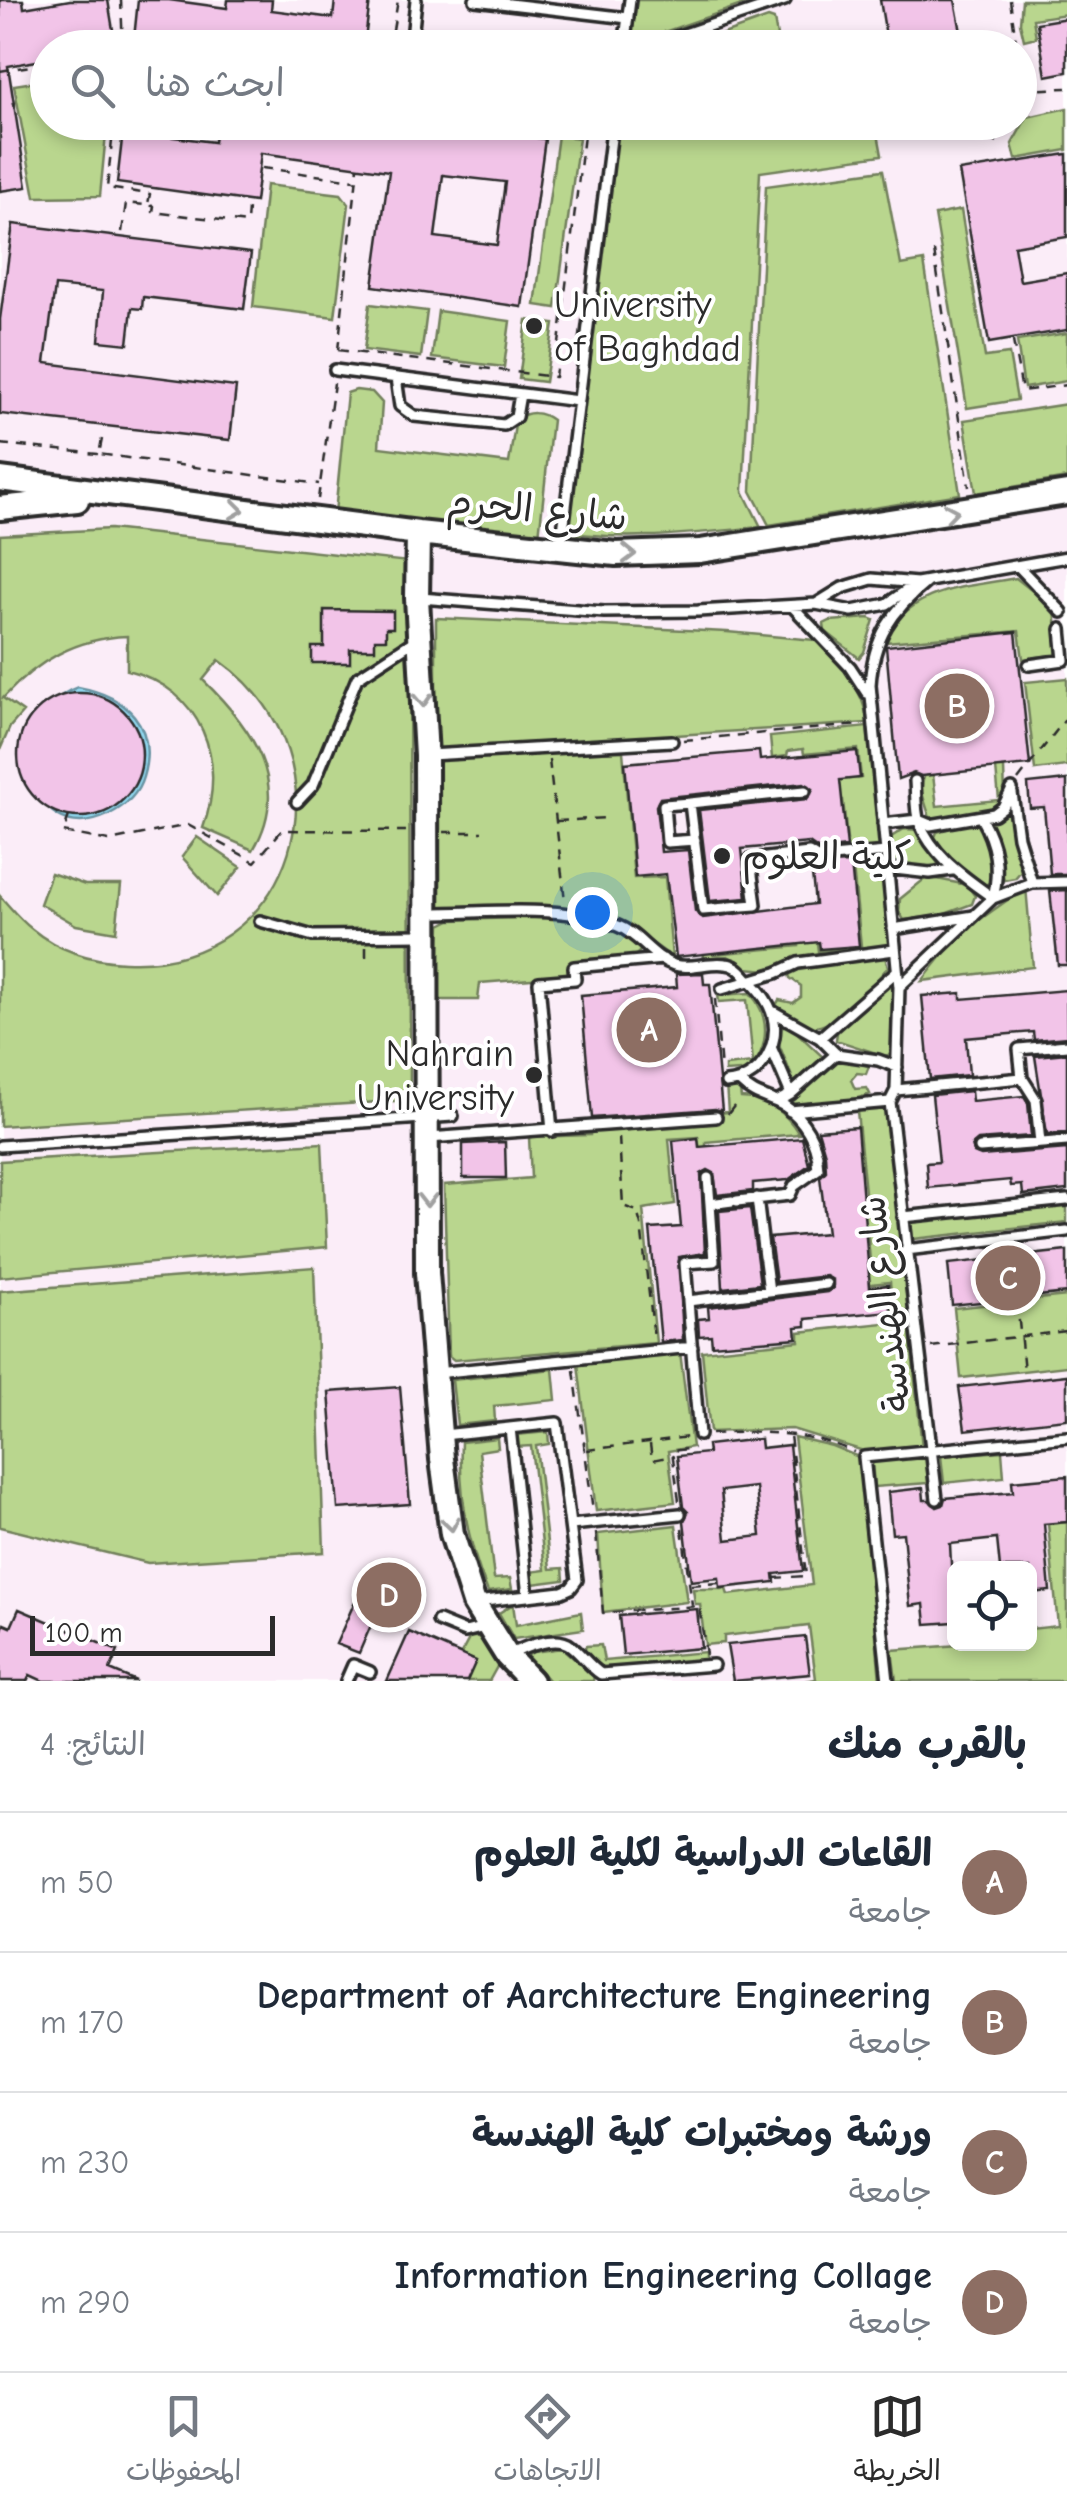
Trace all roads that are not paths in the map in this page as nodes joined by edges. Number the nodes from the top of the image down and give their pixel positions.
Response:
1 (416, 0) edge
2 (475, 0) edge
3 (630, 0) edge
4 (785, 0) edge
5 (628, 18) junction
6 (413, 30) edge
7 (626, 30) edge
8 (696, 30) edge
9 (612, 140) edge
10 (336, 370) dead end
11 (396, 378) junction
12 (520, 394) junction
13 (578, 401) junction
14 (0, 479) edge
15 (1067, 493) edge
16 (140, 498) junction
17 (0, 508) edge
18 (418, 533) junction
19 (560, 550) junction
20 (1067, 557) edge
21 (1018, 566) junction
22 (922, 582) junction
23 (418, 598) junction
24 (816, 604) junction
25 (792, 606) junction
26 (1065, 611) edge
27 (1064, 632) edge
28 (420, 638) junction
29 (1066, 662) edge
30 (1029, 665) dead end
31 (872, 705) junction
32 (672, 742) road end
33 (426, 756) junction
34 (916, 781) dead end
35 (806, 791) dead end
36 (297, 802) dead end
37 (690, 803) junction
38 (981, 818) junction
39 (918, 820) junction
40 (883, 824) junction
41 (694, 840) junction
42 (886, 852) junction
43 (886, 868) junction
44 (952, 870) junction
45 (1067, 882) edge
46 (1032, 883) junction
47 (993, 898) junction
48 (974, 916) junction
49 (260, 921) dead end
50 (426, 924) junction
51 (893, 929) junction
52 (894, 950) junction
53 (663, 960) junction
54 (896, 971) junction
55 (748, 980) junction
56 (899, 988) junction
57 (718, 989) road end
58 (772, 1011) junction
59 (820, 1038) junction
60 (772, 1046) junction
61 (1058, 1046) edge
62 (836, 1054) junction
63 (898, 1067) junction
64 (1022, 1078) junction
65 (724, 1079) road end
66 (740, 1082) junction
67 (896, 1090) junction
68 (791, 1094) junction
69 (777, 1102) junction
70 (890, 1102) junction
71 (790, 1110) junction
72 (721, 1112) road end
73 (452, 1116) dead end
74 (426, 1127) junction
75 (552, 1131) junction
76 (1067, 1141) edge
77 (1040, 1143) junction
78 (0, 1146) edge
79 (980, 1148) dead end
80 (708, 1178) dead end
81 (757, 1198) junction
82 (1067, 1200) edge
83 (710, 1204) junction
84 (903, 1216) junction
85 (1067, 1231) edge
86 (906, 1250) junction
87 (826, 1284) dead end
88 (768, 1291) junction
89 (688, 1300) junction
90 (692, 1347) junction
91 (434, 1373) junction
92 (510, 1428) junction
93 (700, 1435) road end
94 (440, 1436) junction
95 (1067, 1437) edge
96 (931, 1450) junction
97 (937, 1499) dead end
98 (680, 1514) road end
99 (571, 1526) junction
100 (528, 1596) junction
101 (474, 1603) junction
102 (438, 1621) dead end
103 (488, 1626) junction
104 (507, 1656) junction
105 (710, 1666) road end
106 (370, 1672) dead end
107 (346, 1681) edge
108 (530, 1681) edge
109 (888, 1681) edge

1 - 6 lane
2 - 5 lane
3 - 5 lane
4 - 8 lane
5 - 7 lane
9 - 13 lane
10 - 11 lane
11 - 12 lane
11 - 12 lane
12 - 13 lane
13 - 19 lane
14 - 16 street, شارع الحرم
19 -> 15 street, شارع الحرم
16 - 17 street
16 -> 18 street, شارع الحرم
18 - 19 street, شارع الحرم
18 - 23 street
20 - 21 lane
21 - 22 lane
21 - 26 lane
22 - 24 lane
22 - 24 lane
22 - 31 lane
23 - 25 lane
23 - 28 street
24 - 25 lane
25 - 31 lane
26 - 27 lane
27 - 29 lane
28 -> 33 street
28 - 36 lane
29 - 30 lane
31 - 40 lane
32 - 33 lane
33 - 50 street
34 - 39 lane
35 - 37 lane
37 - 41 lane
37 - 41 lane
38 - 39 lane
38 - 46 lane
38 - 47 lane
39 - 40 lane
39 - 44 lane
40 - 42 lane
41 - 42 lane
42 - 43 lane
43 - 44 lane
43 - 51 lane
44 - 47 lane
45 - 46 lane
46 - 47 lane
47 - 48 lane
48 - 51 lane
48 - 56 lane
49 - 50 lane
50 - 53 lane
50 - 74 street
51 - 52 lane
52 - 54 lane
52 - 55 lane
53 - 55 lane
53 - 75 lane
54 - 56 lane
54 - 59 lane
55 - 57 lane
55 - 58 lane
56 - 63 lane
58 - 59 lane
58 - 60 lane
59 - 62 lane
60 - 66 lane
60 - 68 lane
61 - 64 lane
62 - 63 lane
62 - 68 lane
63 - 67 lane
64 - 67 lane
64 - 77 lane
65 - 66 lane
66 - 69 lane
67 - 70 lane
68 - 69 lane
69 - 71 lane
70 - 71 lane
70 - 84 lane, شارع الهندسة
71 - 81 lane
72 - 75 lane
73 - 74 lane
74 - 75 lane
74 - 78 lane
74 -> 91 street
76 - 77 lane
77 - 79 lane
80 - 83 lane
81 - 83 lane
81 - 88 lane
82 - 84 lane
83 - 89 lane
84 - 86 lane, شارع الهندسة
85 - 86 lane
86 - 96 lane, شارع الهندسة
87 - 88 lane
88 - 89 lane
89 - 90 lane
90 - 91 lane
90 - 93 lane
91 - 94 street
92 - 94 lane
92 - 99 lane
92 - 100 lane
94 -> 101 street
95 - 96 lane
96 - 97 lane, شارع الهندسة
96 - 109 lane
98 - 99 lane
99 - 100 lane
100 - 101 lane
101 - 103 street
102 - 103 lane
103 - 104 street
104 - 105 lane
104 - 108 street
106 - 107 lane

